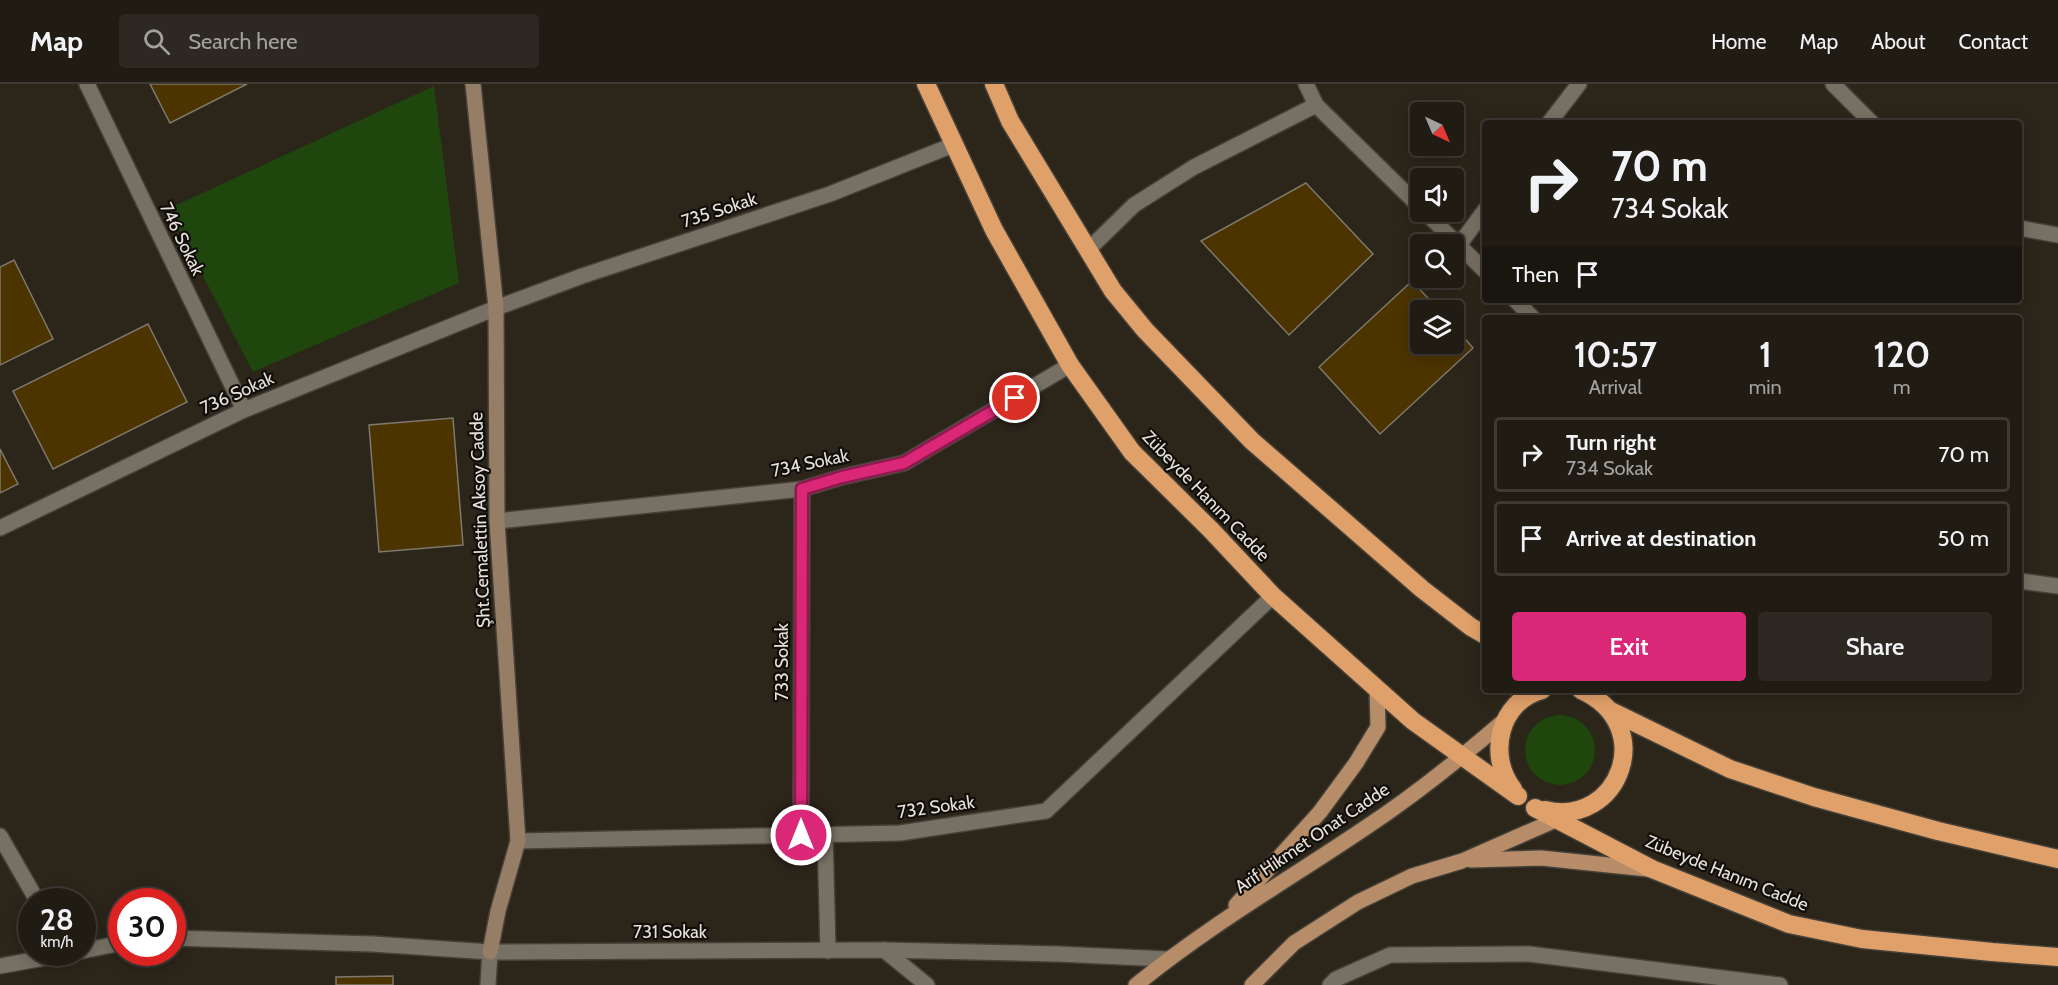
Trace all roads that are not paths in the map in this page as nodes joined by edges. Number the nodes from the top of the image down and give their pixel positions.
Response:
1 (87, 84) edge
2 (473, 84) edge
3 (926, 84) edge
4 (994, 84) edge
5 (1306, 84) edge
6 (1579, 84) edge
7 (1833, 84) edge
8 (1316, 105) junction
9 (1551, 120) edge
10 (1869, 120) edge
11 (953, 145) junction
12 (1410, 197) edge
13 (1482, 214) edge
14 (1435, 222) edge
15 (2022, 229) edge
16 (1448, 234) edge
17 (2058, 235) edge
18 (1464, 238) edge
19 (1088, 250) junction
20 (1464, 250) edge
21 (1482, 267) edge
22 (1518, 303) edge
23 (495, 308) junction
24 (1530, 315) edge
25 (1070, 365) junction
26 (244, 410) junction
27 (802, 489) junction
28 (497, 521) junction
29 (0, 528) edge
30 (2022, 581) edge
31 (2058, 586) edge
32 (1273, 596) junction
33 (1482, 633) edge
34 (1377, 688) junction
35 (1534, 693) edge
36 (1587, 693) edge
37 (1611, 711) junction
38 (1506, 719) junction
39 (1463, 756) junction
40 (1518, 796) junction
41 (1535, 808) junction
42 (1576, 810) junction
43 (1558, 819) junction
44 (825, 834) junction
45 (801, 835) junction
46 (0, 836) edge
47 (518, 841) junction
48 (2058, 859) edge
49 (1462, 861) junction
50 (1656, 870) junction
51 (30, 888) edge
52 (1222, 920) junction
53 (186, 938) edge
54 (884, 950) junction
55 (828, 951) junction
56 (490, 952) junction
57 (2058, 957) edge
58 (1167, 959) junction
59 (18, 963) edge
60 (0, 966) edge
61 (488, 985) edge
62 (927, 985) edge
63 (1136, 985) edge
64 (1252, 985) edge
65 (1330, 985) edge
66 (1780, 985) edge

1 - 26 street, 746 Sokak
2 - 23 street, Şht.Cemalettin Aksoy Cadde
3 - 11 highway, Zübeyde Hanım Cadde
4 - 19 highway
5 - 8 street
6 - 9 street
7 - 10 street
8 - 12 street
8 - 19 street
11 - 23 street, 735 Sokak
11 - 25 highway, Zübeyde Hanım Cadde
13 - 18 street
14 - 16 street
15 - 17 street
19 - 33 highway
20 - 21 street
22 - 24 street
23 - 26 street, 736 Sokak
23 - 28 street, Şht.Cemalettin Aksoy Cadde
25 - 27 street, 734 Sokak
25 - 32 highway, Zübeyde Hanım Cadde
26 - 29 street, 736 Sokak
27 - 28 street, 734 Sokak
27 - 45 street, 733 Sokak
28 - 47 street, Şht.Cemalettin Aksoy Cadde
30 - 31 street
32 - 34 highway, Zübeyde Hanım Cadde
32 - 44 street, 732 Sokak
34 - 39 highway, Zübeyde Hanım Cadde
34 - 52 main road
35 - 38 highway
36 - 37 highway
37 - 42 highway
37 - 48 highway
38 - 39 main road, Arif Hikmet Onat Cadde
38 - 40 highway
39 - 40 highway, Zübeyde Hanım Cadde
39 - 52 main road, Arif Hikmet Onat Cadde
40 - 41 highway, Zübeyde Hanım Cadde
41 - 42 highway
41 - 43 highway, Zübeyde Hanım Cadde
42 - 43 main road
43 - 49 main road
43 - 50 highway, Zübeyde Hanım Cadde
44 - 45 street, 732 Sokak
44 - 55 street
45 - 47 street, 732 Sokak
46 - 51 street
47 - 56 street, Şht.Cemalettin Aksoy Cadde
49 - 50 main road
49 - 64 main road
50 - 57 highway, Zübeyde Hanım Cadde
52 - 58 main road, Arif Hikmet Onat Cadde
53 - 56 street, 731 Sokak
54 - 55 street, 731 Sokak
54 - 58 street, 731 Sokak
54 - 62 street
55 - 56 street, 731 Sokak
56 - 61 street
58 - 63 main road, Arif Hikmet Onat Cadde
59 - 60 street
65 - 66 street

